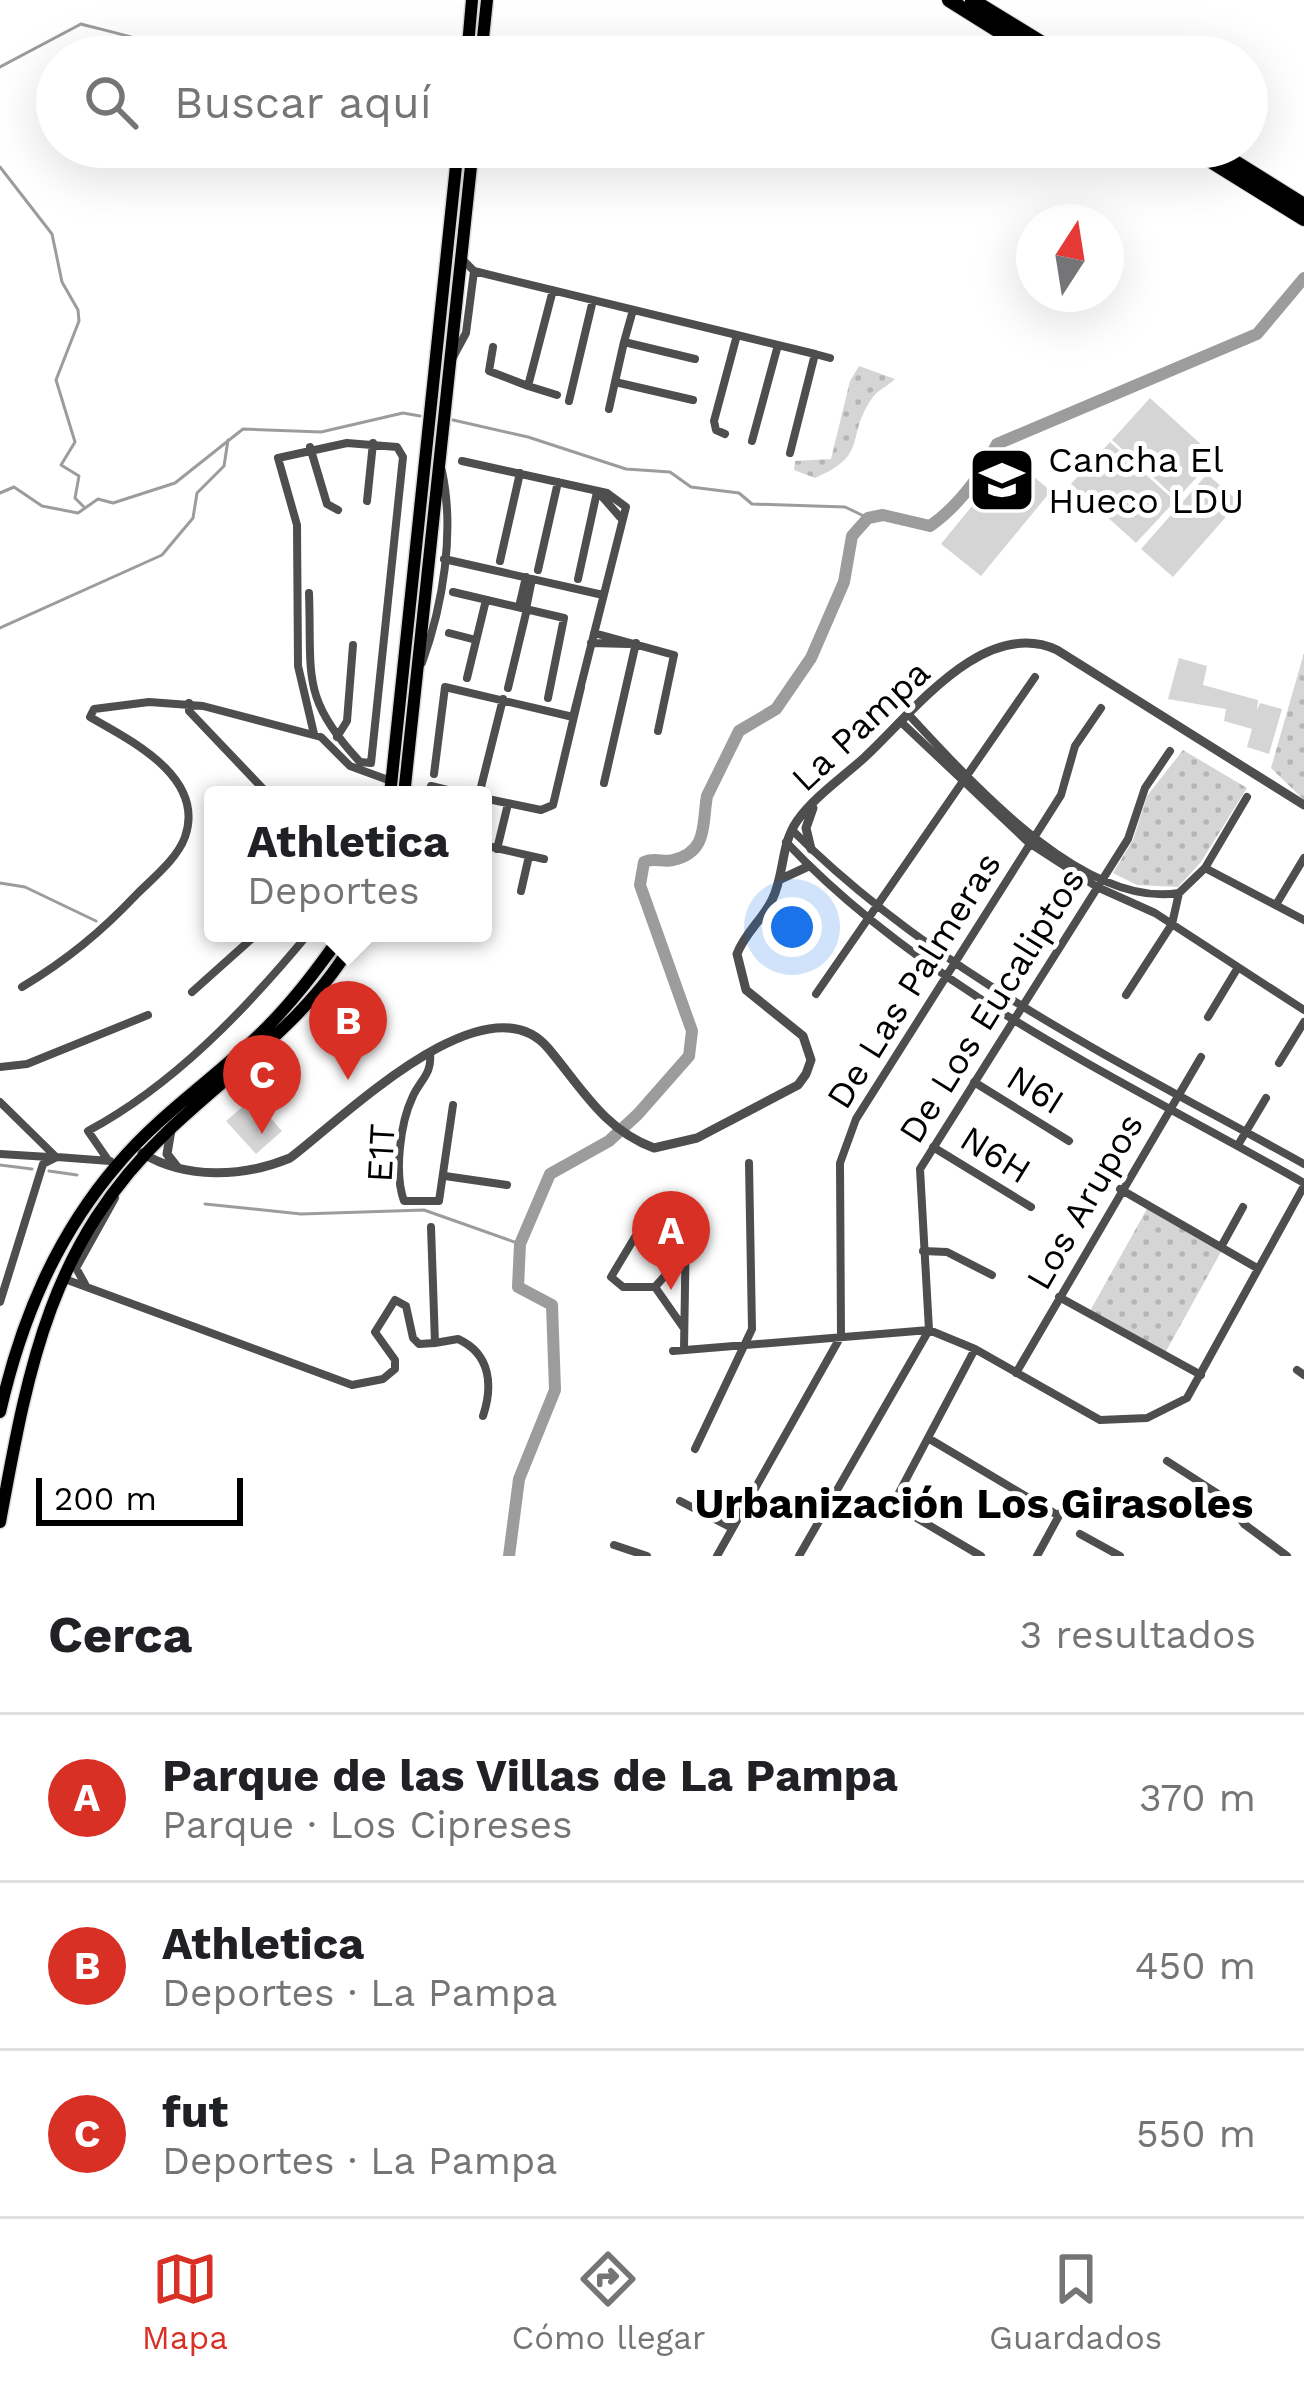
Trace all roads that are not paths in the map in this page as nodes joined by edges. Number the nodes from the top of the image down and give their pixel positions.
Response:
1 (472, 0) edge
2 (487, 0) edge
3 (949, 0) edge
4 (972, 0) edge
5 (469, 36) edge
6 (483, 36) edge
7 (1006, 36) edge
8 (1031, 36) edge
9 (456, 168) edge
10 (470, 168) edge
11 (1230, 168) edge
12 (1236, 168) edge
13 (1246, 176) junction
14 (1304, 205) edge
15 (1304, 219) edge
16 (461, 258) junction
17 (474, 272) junction
18 (553, 290) junction
19 (593, 301) junction
20 (633, 310) junction
21 (737, 334) junction
22 (624, 342) junction
23 (778, 345) junction
24 (493, 347) dead end
25 (815, 354) junction
26 (830, 358) dead end
27 (695, 359) dead end
28 (451, 361) junction
29 (615, 382) junction
30 (529, 386) junction
31 (557, 395) dead end
32 (569, 400) dead end
33 (693, 400) dead end
34 (609, 409) dead end
35 (725, 434) dead end
36 (752, 441) dead end
37 (373, 443) junction
38 (310, 447) junction
39 (790, 453) dead end
40 (440, 459) junction
41 (463, 461) dead end
42 (520, 473) junction
43 (558, 482) junction
44 (597, 492) junction
45 (368, 501) dead end
46 (338, 510) dead end
47 (622, 521) junction
48 (444, 559) junction
49 (500, 561) dead end
50 (532, 575) junction
51 (578, 579) dead end
52 (309, 592) dead end
53 (453, 592) dead end
54 (603, 595) junction
55 (486, 600) junction
56 (524, 608) junction
57 (387, 622) junction
58 (409, 632) junction
59 (449, 633) dead end
60 (386, 634) junction
61 (592, 638) junction
62 (476, 640) junction
63 (637, 644) junction
64 (353, 645) dead end
65 (420, 670) junction
66 (1035, 677) dead end
67 (467, 678) dead end
68 (508, 688) dead end
69 (548, 698) dead end
70 (502, 699) junction
71 (188, 704) junction
72 (1101, 708) dead end
73 (573, 717) junction
74 (904, 718) junction
75 (658, 731) dead end
76 (317, 736) junction
77 (337, 737) junction
78 (1170, 751) dead end
79 (434, 774) dead end
80 (962, 778) junction
81 (604, 783) dead end
82 (260, 786) edge
83 (387, 786) edge
84 (391, 786) edge
85 (405, 786) edge
86 (483, 786) edge
87 (1247, 796) dead end
88 (492, 800) edge
89 (816, 803) junction
90 (508, 804) junction
91 (1304, 805) edge
92 (792, 830) junction
93 (1031, 839) junction
94 (786, 842) junction
95 (492, 848) edge
96 (497, 849) junction
97 (811, 849) junction
98 (529, 856) junction
99 (1304, 858) edge
100 (544, 860) dead end
101 (809, 866) junction
102 (1204, 868) junction
103 (781, 879) junction
104 (1099, 883) junction
105 (521, 891) dead end
106 (1179, 893) junction
107 (1167, 895) junction
108 (1277, 903) junction
109 (874, 908) junction
110 (1145, 908) junction
111 (866, 919) junction
112 (1304, 920) edge
113 (1172, 924) junction
114 (248, 942) edge
115 (299, 942) edge
116 (337, 942) edge
117 (352, 942) edge
118 (956, 962) junction
119 (1237, 969) junction
120 (948, 974) junction
121 (22, 987) dead end
122 (192, 992) dead end
123 (816, 994) dead end
124 (1126, 995) dead end
125 (1023, 1005) junction
126 (1304, 1010) edge
127 (148, 1015) dead end
128 (1016, 1017) junction
129 (1208, 1017) dead end
130 (1304, 1022) edge
131 (1092, 1046) junction
132 (430, 1054) junction
133 (1202, 1057) dead end
134 (1084, 1058) junction
135 (1279, 1063) dead end
136 (0, 1066) edge
137 (1131, 1069) junction
138 (974, 1082) junction
139 (1124, 1082) junction
140 (207, 1089) junction
141 (1178, 1095) junction
142 (1266, 1098) dead end
143 (0, 1102) edge
144 (453, 1105) dead end
145 (1170, 1107) junction
146 (0, 1116) edge
147 (16, 1119) junction
148 (172, 1127) junction
149 (1245, 1131) junction
150 (1069, 1142) dead end
151 (1238, 1145) junction
152 (933, 1148) junction
153 (139, 1150) junction
154 (0, 1154) edge
155 (53, 1157) junction
156 (114, 1161) junction
157 (749, 1162) dead end
158 (1304, 1164) edge
159 (178, 1168) junction
160 (446, 1176) junction
161 (1304, 1184) edge
162 (507, 1185) dead end
163 (1120, 1189) junction
164 (117, 1190) junction
165 (1244, 1207) dead end
166 (1031, 1208) dead end
167 (686, 1224) dead end
168 (431, 1227) dead end
169 (635, 1237) dead end
170 (1221, 1247) junction
171 (923, 1251) junction
172 (683, 1254) junction
173 (76, 1268) junction
174 (1257, 1268) junction
175 (992, 1275) dead end
176 (64, 1278) junction
177 (86, 1286) junction
178 (655, 1287) junction
179 (1059, 1297) junction
180 (0, 1302) edge
181 (683, 1327) junction
182 (929, 1330) junction
183 (841, 1336) junction
184 (435, 1343) junction
185 (748, 1343) junction
186 (684, 1349) junction
187 (975, 1349) junction
188 (673, 1351) dead end
189 (1016, 1373) junction
190 (1201, 1375) junction
191 (0, 1412) edge
192 (483, 1416) dead end
193 (928, 1438) junction
194 (695, 1449) dead end
195 (1167, 1461) dead end
196 (1073, 1490) dead end
197 (680, 1501) dead end
198 (1059, 1516) junction
199 (0, 1522) edge
200 (732, 1528) junction
201 (1080, 1534) dead end
202 (626, 1556) edge
203 (647, 1556) edge
204 (717, 1556) edge
205 (799, 1556) edge
206 (981, 1556) edge
207 (1037, 1556) edge
208 (1120, 1556) edge
209 (1287, 1556) edge

1 - 5 main road
2 - 6 main road
3 - 7 highway
4 - 8 highway
9 - 58 main road
10 - 16 main road
11 - 13 highway
12 - 13 highway
13 - 14 highway
13 - 15 highway
16 - 17 street
16 - 28 main road
17 - 18 street
17 - 28 street
18 - 19 street
18 - 30 street
19 - 20 street
19 - 32 street
20 - 21 street
20 - 22 street
21 - 23 street
21 - 35 street
22 - 27 street
22 - 29 street
23 - 25 street
23 - 36 street
24 - 30 street
25 - 26 street
25 - 39 street
28 - 40 main road
29 - 33 street
29 - 34 street
30 - 31 street
37 - 38 street
37 - 45 street
37 - 57 street
38 - 46 street
38 - 76 street
40 - 48 street
40 - 65 main road
41 - 42 street
42 - 43 street
42 - 49 street
43 - 44 street
43 - 50 street
44 - 47 street
44 - 47 street
44 - 51 street
47 - 54 street
48 - 50 street
48 - 65 street
50 - 54 street
50 - 56 street
52 - 77 street
53 - 55 street
54 - 61 street
55 - 56 street
55 - 62 street
56 - 68 street
56 - 69 street
57 - 58 street
57 - 60 street
58 - 60 street
58 - 84 main road
59 - 62 street
60 - 77 street
61 - 63 street
61 - 73 street
62 - 67 street
63 - 75 street
63 - 81 street
64 - 77 street
65 - 85 main road
66 - 80 street
70 - 73 street
70 - 79 street
70 - 86 street
71 - 76 street
71 - 82 street
71 - 121 street
72 - 93 street, De Las Palmeras
73 - 90 street
74 - 80 street
74 - 89 street, La Pampa
74 - 91 street, La Pampa
76 - 83 street
78 - 104 street, De Los Eucaliptos
80 - 93 street
80 - 109 street
87 - 102 street
88 - 90 street
89 - 92 street, La Pampa
89 - 97 street
90 - 96 street
92 - 94 street, La Pampa
92 - 97 street
93 - 104 street
93 - 118 street, De Las Palmeras
94 - 101 street
94 - 103 street, La Pampa
95 - 96 street
96 - 98 street
97 - 109 street
98 - 100 street
98 - 105 street
99 - 108 street
101 - 103 street
101 - 111 street
102 - 106 street
102 - 108 street
103 - 132 street, La Pampa
104 - 107 street
104 - 110 street
104 - 125 street, De Los Eucaliptos
106 - 107 street
106 - 113 street
107 - 110 street
108 - 112 street
109 - 111 street
109 - 118 street
110 - 113 street
111 - 120 street
111 - 123 street
113 - 119 street
113 - 124 street
114 - 122 street
115 - 156 street
116 - 140 main road
117 - 140 main road
118 - 120 street, De Las Palmeras
118 - 125 street
119 - 126 street
119 - 129 street
120 - 128 street
120 - 183 street, De Las Palmeras
125 - 128 street, De Los Eucaliptos
125 - 131 street
127 - 136 street
128 - 134 street
128 - 138 street, De Los Eucaliptos
130 - 135 street
131 - 134 street
131 - 137 street
132 - 159 street, La Pampa
132 - 160 street, E1T
133 - 141 street, Los Arupos
134 - 139 street
137 - 139 street
137 - 141 street
138 - 150 street, N6I
138 - 152 street, De Los Eucaliptos
139 - 145 street
140 - 148 main road
140 - 153 main road
141 - 145 street, Los Arupos
141 - 149 street
142 - 149 street
143 - 147 street
144 - 160 street, E1T
145 - 151 street
145 - 163 street, Los Arupos
146 - 147 street
147 - 155 street
148 - 153 main road
148 - 159 street
149 - 151 street
149 - 158 street
151 - 161 street
152 - 166 street, N6H
152 - 171 street, De Los Eucaliptos
153 - 156 main road
153 - 159 street, La Pampa
153 - 164 main road
154 - 155 street
155 - 156 street
155 - 180 street
156 - 191 main road
157 - 185 street
160 - 162 street
161 - 174 street
163 - 170 street
163 - 179 street, Los Arupos
164 - 173 street
164 - 176 main road
165 - 170 street
167 - 172 street
168 - 184 street
169 - 178 street
170 - 174 street
171 - 175 street
171 - 182 street, De Los Eucaliptos
172 - 178 street
172 - 181 street
173 - 176 street
173 - 177 street
174 - 190 street
176 - 177 street
176 - 199 main road
177 - 184 street
178 - 181 street
179 - 189 street, Los Arupos
179 - 190 street
181 - 186 street
182 - 183 street
182 - 187 street
182 - 205 street
183 - 185 street
183 - 200 street
184 - 192 street
185 - 186 street
185 - 194 street
186 - 188 street
187 - 189 street
187 - 193 street
189 - 190 street
193 - 198 street
193 - 206 street
195 - 209 street
196 - 198 street
197 - 200 street
198 - 207 street
200 - 204 street
201 - 208 street
202 - 203 street

